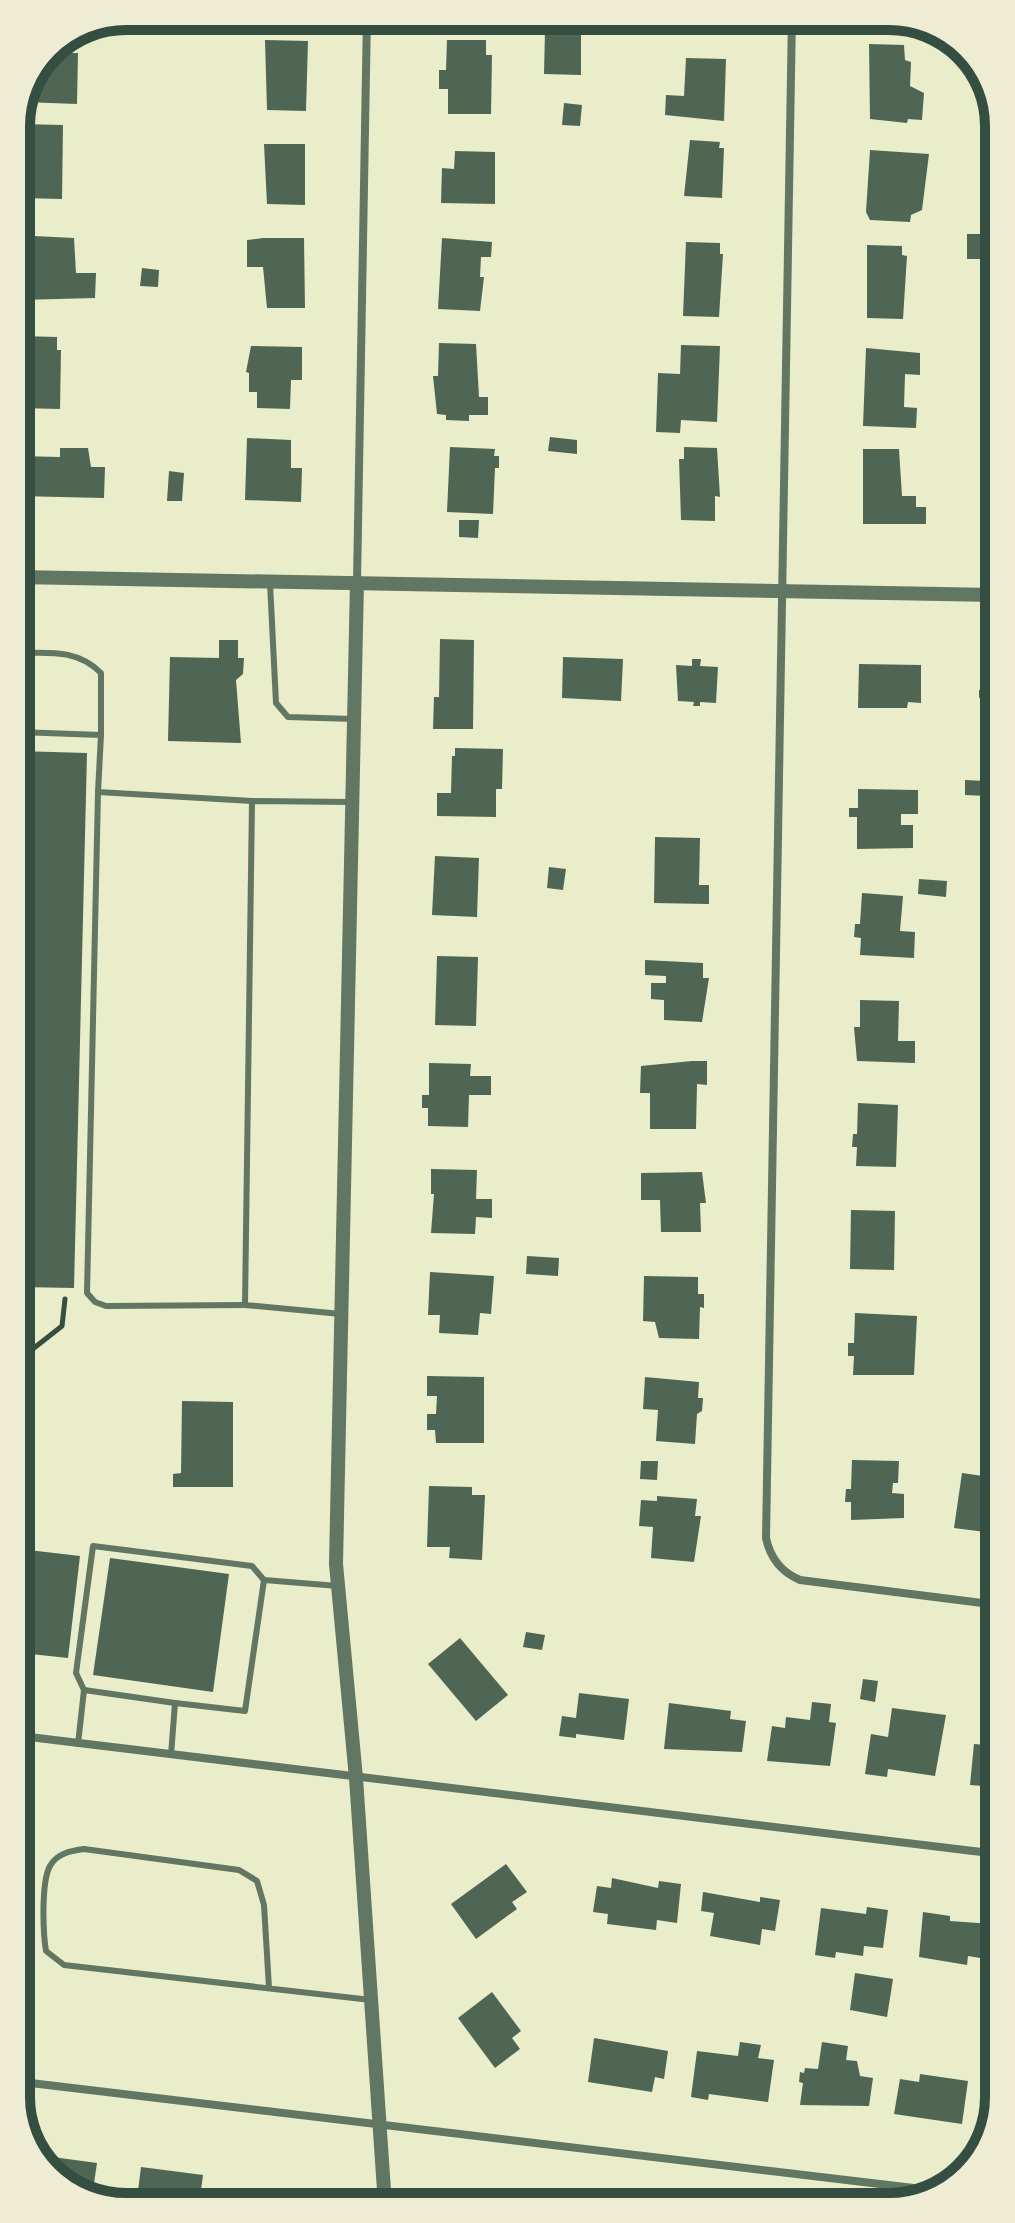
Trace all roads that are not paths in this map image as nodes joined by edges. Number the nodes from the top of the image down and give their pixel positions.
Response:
1 (367, 30) edge
2 (792, 30) edge
3 (30, 577) edge
4 (270, 581) junction
5 (357, 582) junction
6 (781, 589) junction
7 (985, 595) edge
8 (30, 653) edge
9 (354, 719) junction
10 (30, 732) edge
11 (101, 735) junction
12 (98, 792) junction
13 (252, 801) junction
14 (352, 802) junction
15 (245, 1305) junction
16 (341, 1314) junction
17 (264, 1580) junction
18 (338, 1586) junction
19 (985, 1604) edge
20 (84, 1690) junction
21 (175, 1703) junction
22 (30, 1737) edge
23 (78, 1744) junction
24 (171, 1755) junction
25 (356, 1778) junction
26 (985, 1852) edge
27 (269, 1988) junction
28 (371, 2000) junction
29 (30, 2083) edge
30 (380, 2126) junction
31 (918, 2189) edge
32 (384, 2193) edge

1 - 5 street
2 - 6 street
3 - 4 street
4 - 5 street
4 - 9 lane
5 - 6 street
5 - 9 street
6 - 7 street
6 - 19 street
8 - 11 lane
9 - 14 street
10 - 11 lane
11 - 12 lane
12 - 13 lane
12 - 15 lane
13 - 14 lane
13 - 15 lane
14 - 16 street
15 - 16 lane
16 - 18 street
17 - 18 lane
17 - 20 lane
17 - 21 lane
18 - 25 street
20 - 21 lane
20 - 23 lane
21 - 24 lane
22 - 23 street
23 - 24 street
24 - 25 street
25 - 26 street
25 - 28 street
27 - 27 lane
27 - 28 lane
28 - 30 street
29 - 30 street
30 - 31 street
30 - 32 street

